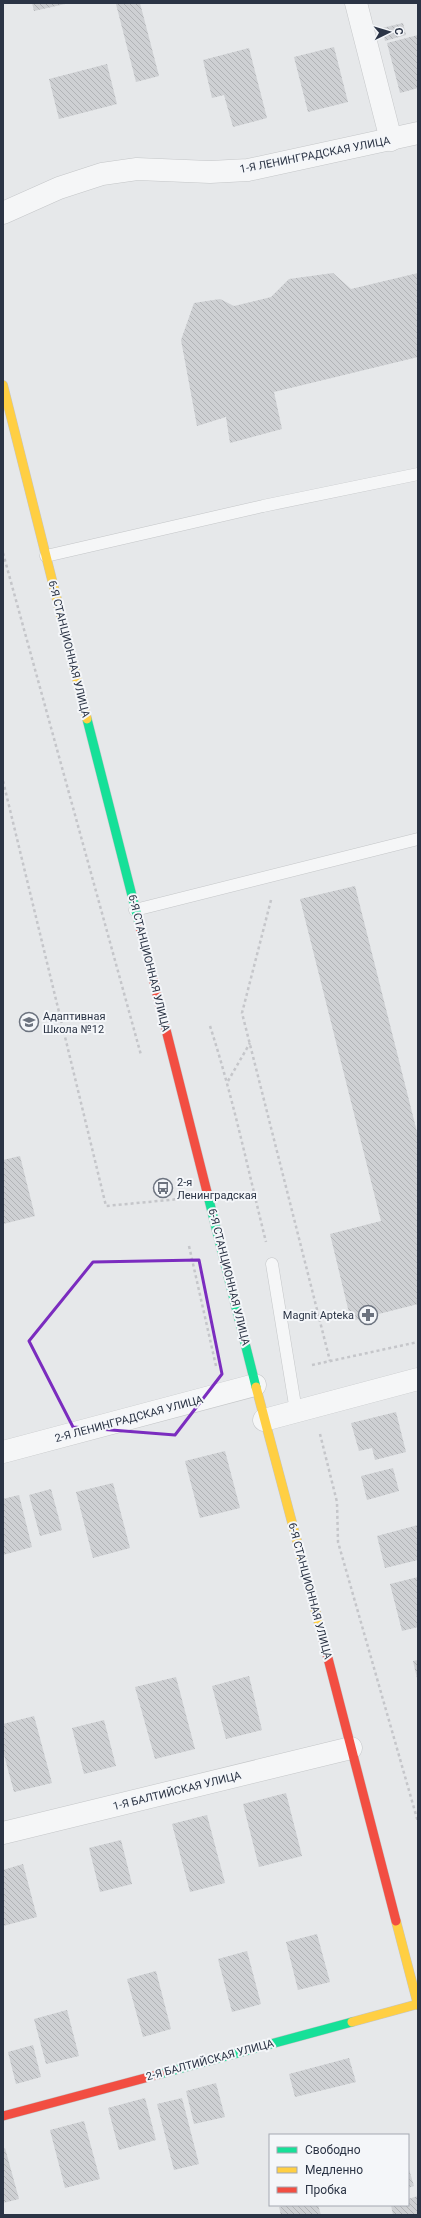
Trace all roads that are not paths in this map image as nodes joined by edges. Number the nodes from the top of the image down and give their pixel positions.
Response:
1 (356, 3) edge
2 (418, 133) edge
3 (390, 140) junction
4 (3, 213) edge
5 (3, 385) edge
6 (7, 420) edge
7 (418, 474) edge
8 (46, 556) junction
9 (418, 839) edge
10 (135, 910) junction
11 (272, 1264) road end
12 (418, 1380) edge
13 (255, 1385) junction
14 (305, 1409) junction
15 (264, 1420) junction
16 (3, 1452) edge
17 (351, 1748) junction
18 (3, 1833) edge
19 (418, 2005) edge
20 (3, 2116) edge

1 - 3 street
2 - 3 street, 1-Я ЛЕНИНГРАДСКАЯ УЛИЦА
3 - 4 street, 1-Я ЛЕНИНГРАДСКАЯ УЛИЦА
5 - 6 main road, 6-Я СТАНЦИОННАЯ УЛИЦА
6 - 8 main road, 6-Я СТАНЦИОННАЯ УЛИЦА
7 - 8 lane
8 - 10 main road, 6-Я СТАНЦИОННАЯ УЛИЦА
9 - 10 lane
10 - 13 main road, 6-Я СТАНЦИОННАЯ УЛИЦА
11 - 14 lane
12 - 14 street
13 - 15 main road, 6-Я СТАНЦИОННАЯ УЛИЦА
13 - 16 street, 2-Я ЛЕНИНГРАДСКАЯ УЛИЦА
14 - 15 street
15 - 17 main road, 6-Я СТАНЦИОННАЯ УЛИЦА
17 - 18 street, 1-Я БАЛТИЙСКАЯ УЛИЦА
17 - 19 main road, 6-Я СТАНЦИОННАЯ УЛИЦА
19 - 20 main road, 2-Я БАЛТИЙСКАЯ УЛИЦА

